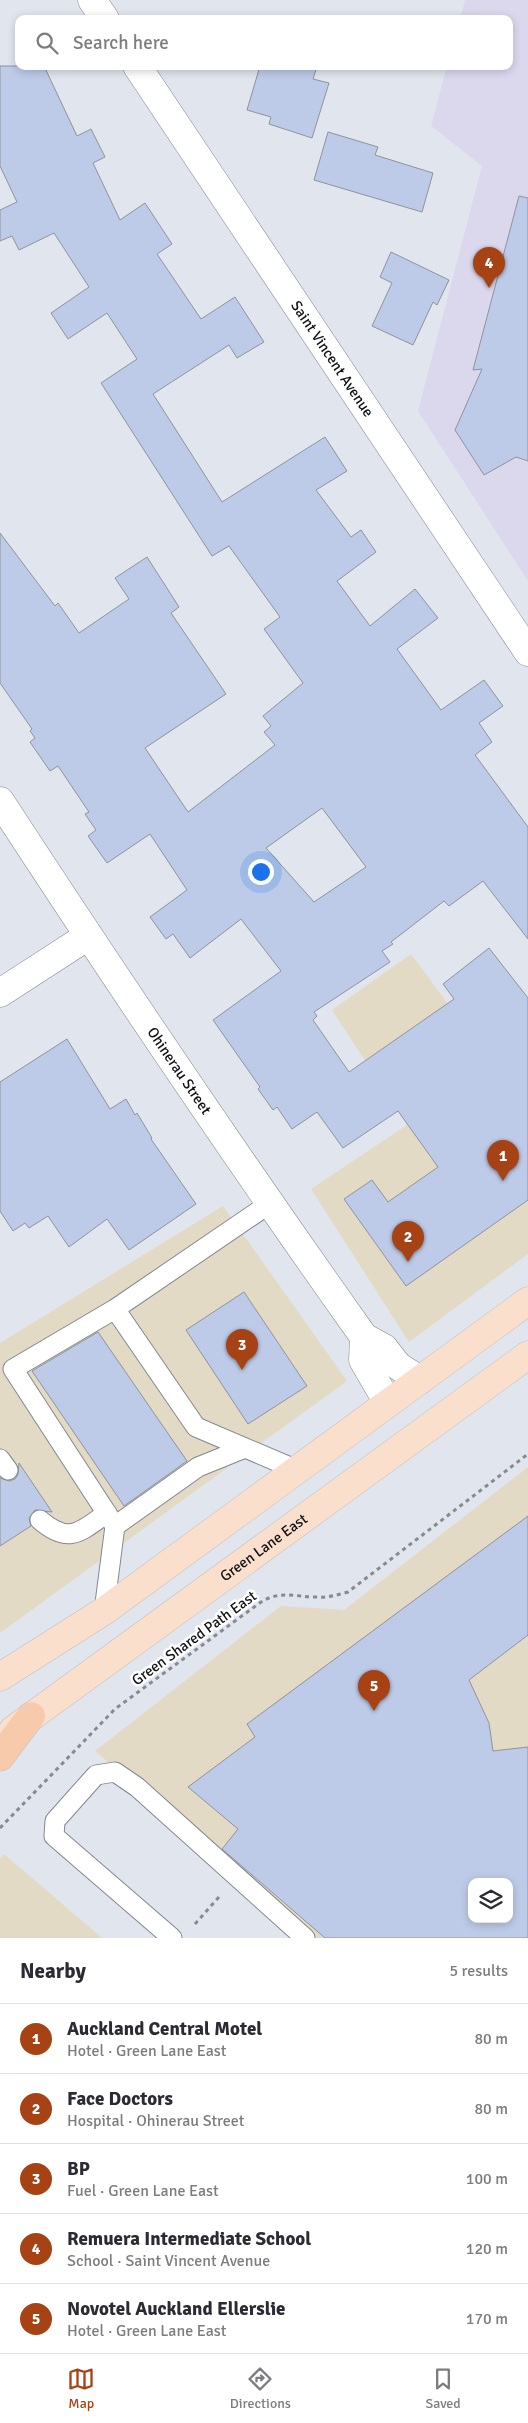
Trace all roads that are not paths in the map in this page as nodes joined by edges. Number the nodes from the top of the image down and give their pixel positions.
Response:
1 (92, 0) edge
2 (102, 15) edge
3 (140, 70) edge
4 (528, 652) edge
5 (0, 801) edge
6 (88, 936) junction
7 (0, 993) edge
8 (270, 1204) junction
9 (528, 1301) edge
10 (116, 1309) junction
11 (364, 1337) junction
12 (528, 1355) edge
13 (528, 1372) edge
14 (6, 1374) edge
15 (420, 1380) junction
16 (473, 1394) junction
17 (388, 1403) junction
18 (245, 1448) junction
19 (297, 1470) junction
20 (111, 1519) junction
21 (40, 1520) dead end
22 (104, 1612) junction
23 (0, 1677) edge
24 (31, 1716) junction
25 (0, 1740) edge
26 (0, 1757) edge
27 (172, 1938) edge
28 (305, 1938) edge

1 - 2 street
3 - 4 street, Saint Vincent Avenue
5 - 6 street, Ohinerau Street
6 - 7 street
6 - 8 street, Ohinerau Street
8 - 10 lane
8 - 11 street, Ohinerau Street
9 - 15 main road
10 - 14 lane
10 - 18 lane
11 - 15 street, Ohinerau Street
11 - 17 street
12 - 16 main road, Green Lane East
13 - 16 main road
14 - 20 lane
15 - 17 main road
16 - 24 main road, Green Lane East
17 - 19 main road
18 - 19 lane
18 - 20 lane
19 - 22 main road
20 - 21 lane
20 - 22 lane
22 - 23 main road
24 - 25 main road, Green Lane East
24 - 26 highway
27 - 28 lane

